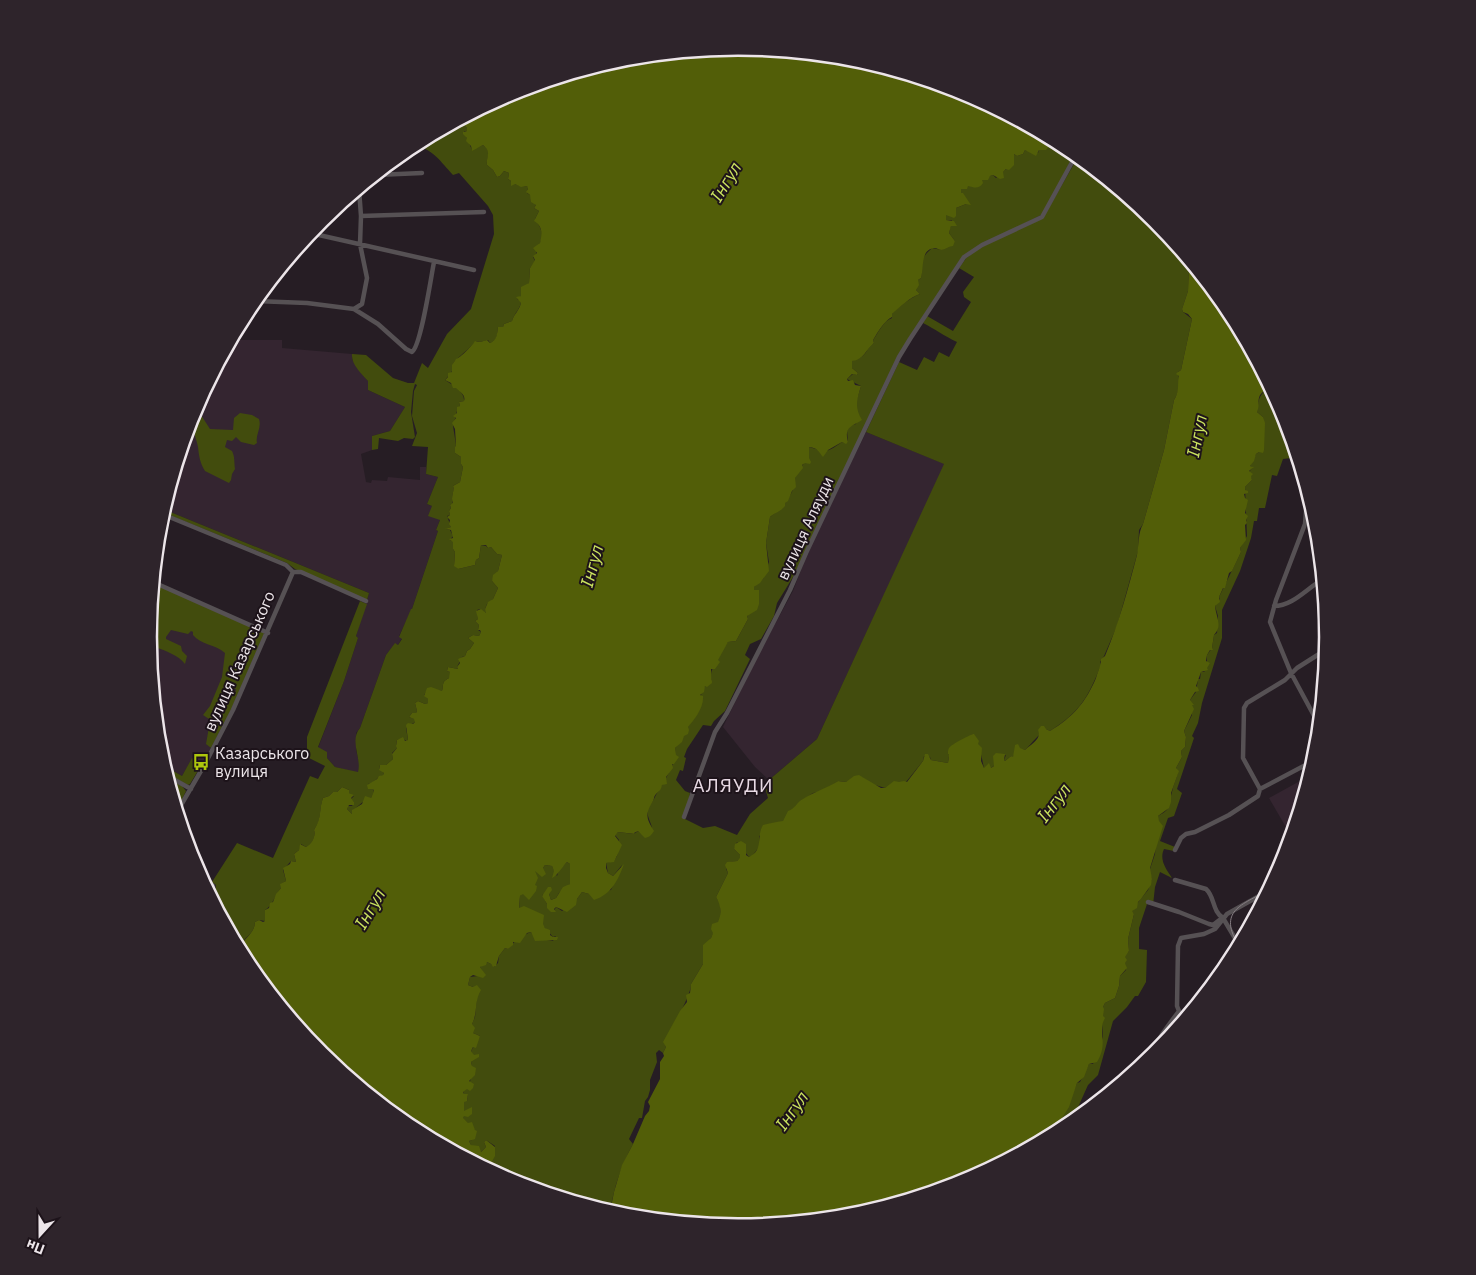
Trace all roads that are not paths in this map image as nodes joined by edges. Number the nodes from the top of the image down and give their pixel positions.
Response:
1 (1072, 162) edge
2 (422, 173) dead end
3 (386, 175) edge
4 (359, 196) edge
5 (484, 212) dead end
6 (360, 216) junction
7 (318, 236) edge
8 (360, 244) junction
9 (434, 262) junction
10 (474, 270) dead end
11 (265, 301) edge
12 (354, 309) junction
13 (1306, 515) edge
14 (170, 517) edge
15 (293, 572) junction
16 (1316, 583) edge
17 (160, 584) edge
18 (366, 601) dead end
19 (1274, 606) junction
20 (268, 633) junction
21 (1319, 654) edge
22 (1291, 673) junction
23 (1314, 715) edge
24 (1305, 765) edge
25 (175, 780) edge
26 (190, 789) junction
27 (1260, 789) junction
28 (182, 804) edge
29 (684, 817) dead end
30 (1175, 850) dead end
31 (1175, 880) dead end
32 (1258, 897) edge
33 (1148, 902) dead end
34 (1223, 918) junction
35 (1235, 938) edge
36 (1179, 1011) junction
37 (1182, 1012) edge
38 (1160, 1037) edge

1 - 29 street, вулиця Аляуди
2 - 3 street
4 - 6 street
5 - 6 street
6 - 8 street
7 - 8 street
8 - 9 street
8 - 12 street
9 - 10 street
9 - 12 street
11 - 12 street
13 - 19 street
14 - 15 street
15 - 18 street
15 - 20 street, вулиця Казарського
16 - 19 street
17 - 20 street
19 - 22 street
20 - 26 street, вулиця Казарського
21 - 22 street
22 - 23 street
22 - 27 street
24 - 27 street
25 - 26 street
26 - 28 street, вулиця Казарського
27 - 30 street
31 - 34 street
32 - 34 street
33 - 34 street
34 - 35 street
34 - 36 street
36 - 37 street
36 - 38 street

